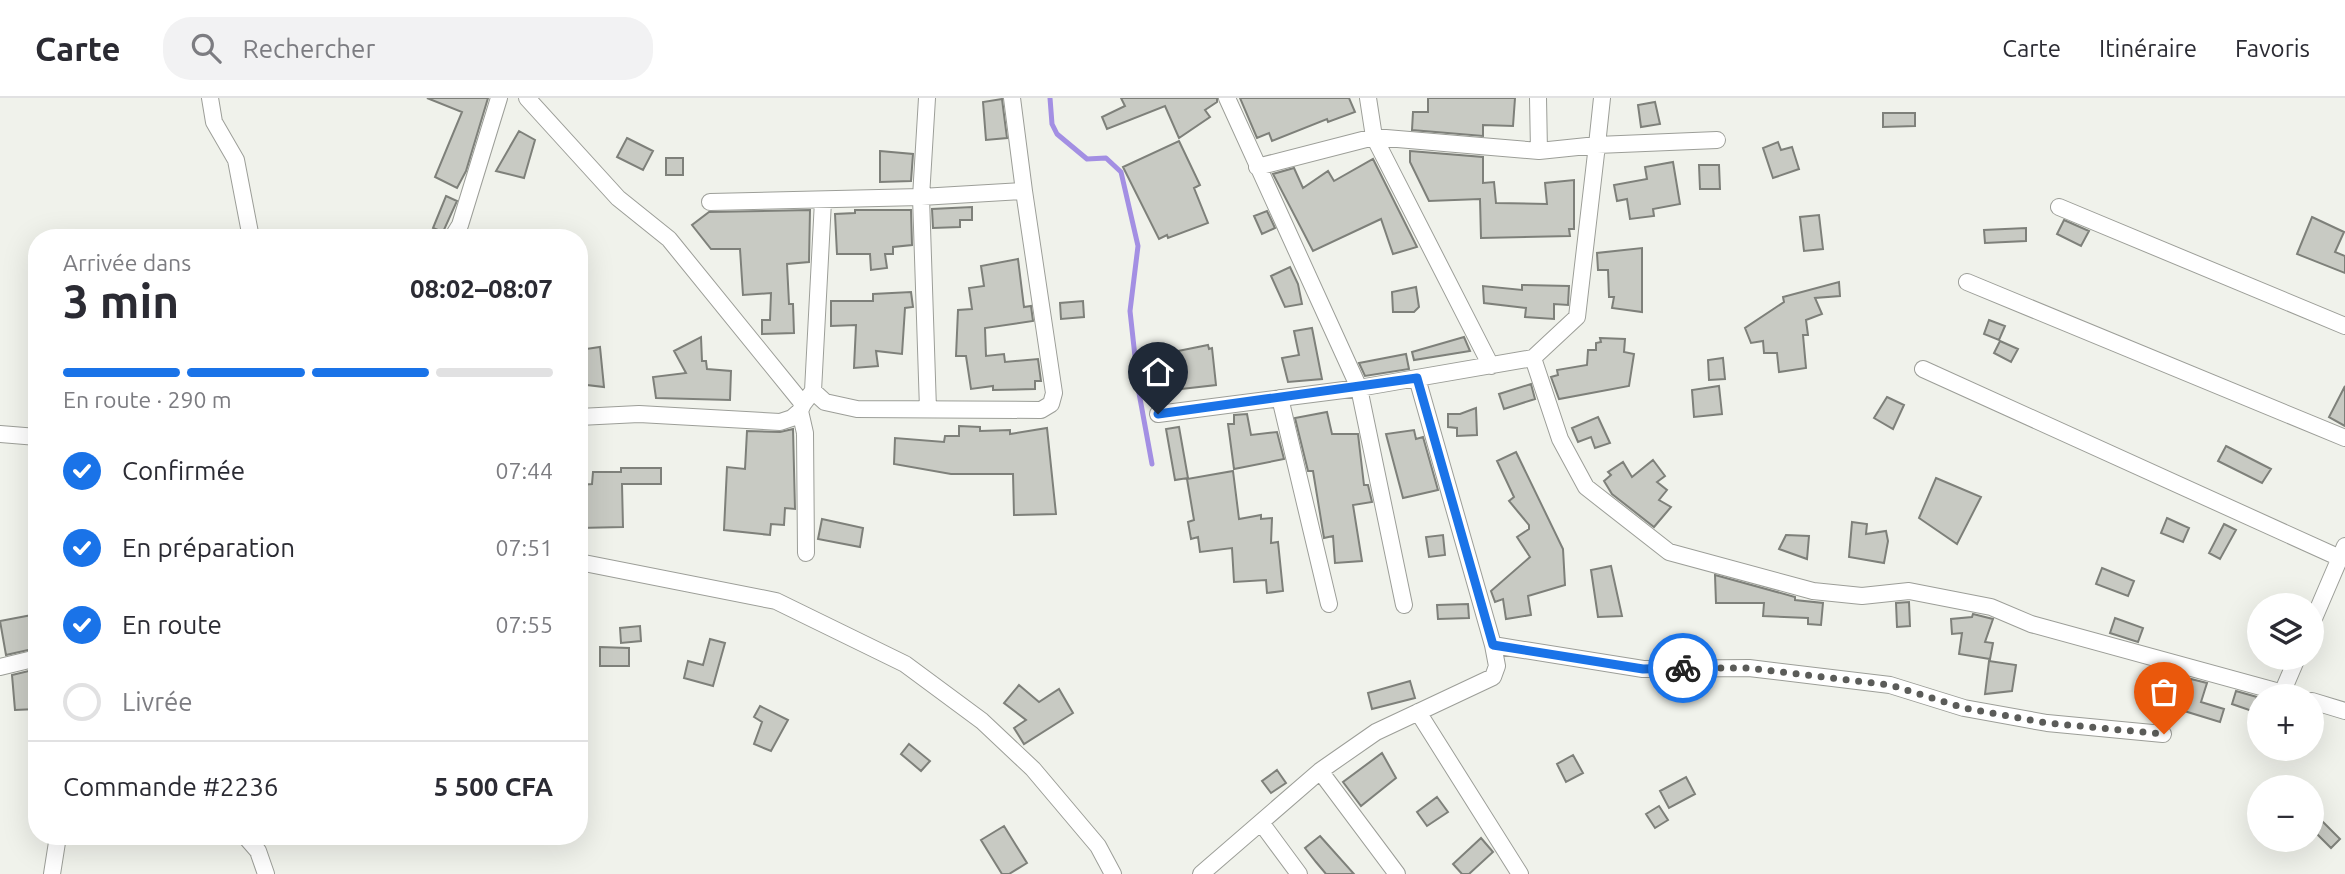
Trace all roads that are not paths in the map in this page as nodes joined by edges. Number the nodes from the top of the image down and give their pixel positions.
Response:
1 (210, 98) edge
2 (499, 98) edge
3 (527, 98) edge
4 (927, 98) edge
5 (1012, 98) edge
6 (1227, 98) edge
7 (1368, 98) edge
8 (1538, 98) edge
9 (1602, 98) edge
10 (1374, 138) junction
11 (1717, 140) dead end
12 (1597, 145) junction
13 (1539, 151) junction
14 (1258, 167) junction
15 (1024, 191) junction
16 (921, 197) junction
17 (823, 201) junction
18 (710, 202) dead end
19 (2059, 206) dead end
20 (249, 229) edge
21 (458, 229) edge
22 (1967, 282) dead end
23 (2345, 326) edge
24 (1534, 358) junction
25 (1491, 366) junction
26 (1923, 369) dead end
27 (1417, 378) junction
28 (1359, 388) junction
29 (1280, 398) junction
30 (805, 402) junction
31 (928, 409) junction
32 (1158, 414) dead end
33 (588, 417) edge
34 (0, 434) edge
35 (28, 436) edge
36 (2345, 438) edge
37 (2342, 552) edge
38 (806, 553) dead end
39 (588, 564) edge
40 (2324, 595) edge
41 (1329, 604) dead end
42 (1404, 605) dead end
43 (1493, 645) junction
44 (28, 660) edge
45 (0, 667) edge
46 (2248, 684) edge
47 (2324, 704) edge
48 (2345, 710) edge
49 (1418, 712) junction
50 (2164, 734) dead end
51 (1320, 772) junction
52 (1262, 824) junction
53 (57, 845) edge
54 (253, 845) edge
55 (52, 874) edge
56 (266, 874) edge
57 (1113, 874) edge
58 (1201, 874) edge
59 (1299, 874) edge
60 (1397, 874) edge
61 (1520, 874) edge

1 - 20 street
2 - 21 street
3 - 30 street
4 - 16 street
5 - 15 street
6 - 14 street
7 - 10 street
8 - 13 street
9 - 12 street
10 - 13 street
10 - 14 street
10 - 25 street
11 - 12 street
12 - 13 street
12 - 24 street
14 - 28 street
15 - 16 street
15 - 31 street
16 - 17 street
16 - 31 street
17 - 18 street
17 - 30 street
19 - 23 street
22 - 36 street
24 - 25 street
24 - 46 street
25 - 27 street
26 - 37 street
27 - 28 street
27 - 43 street
28 - 29 street
28 - 42 street
29 - 32 street
29 - 41 street
30 - 31 street
30 - 33 street
30 - 38 street
34 - 35 street
37 - 40 street
39 - 57 street
43 - 49 street
43 - 50 street
44 - 45 street
47 - 48 street
49 - 51 street
49 - 61 street
51 - 52 street
51 - 60 street
52 - 58 street
52 - 59 street
53 - 55 street
54 - 56 street

